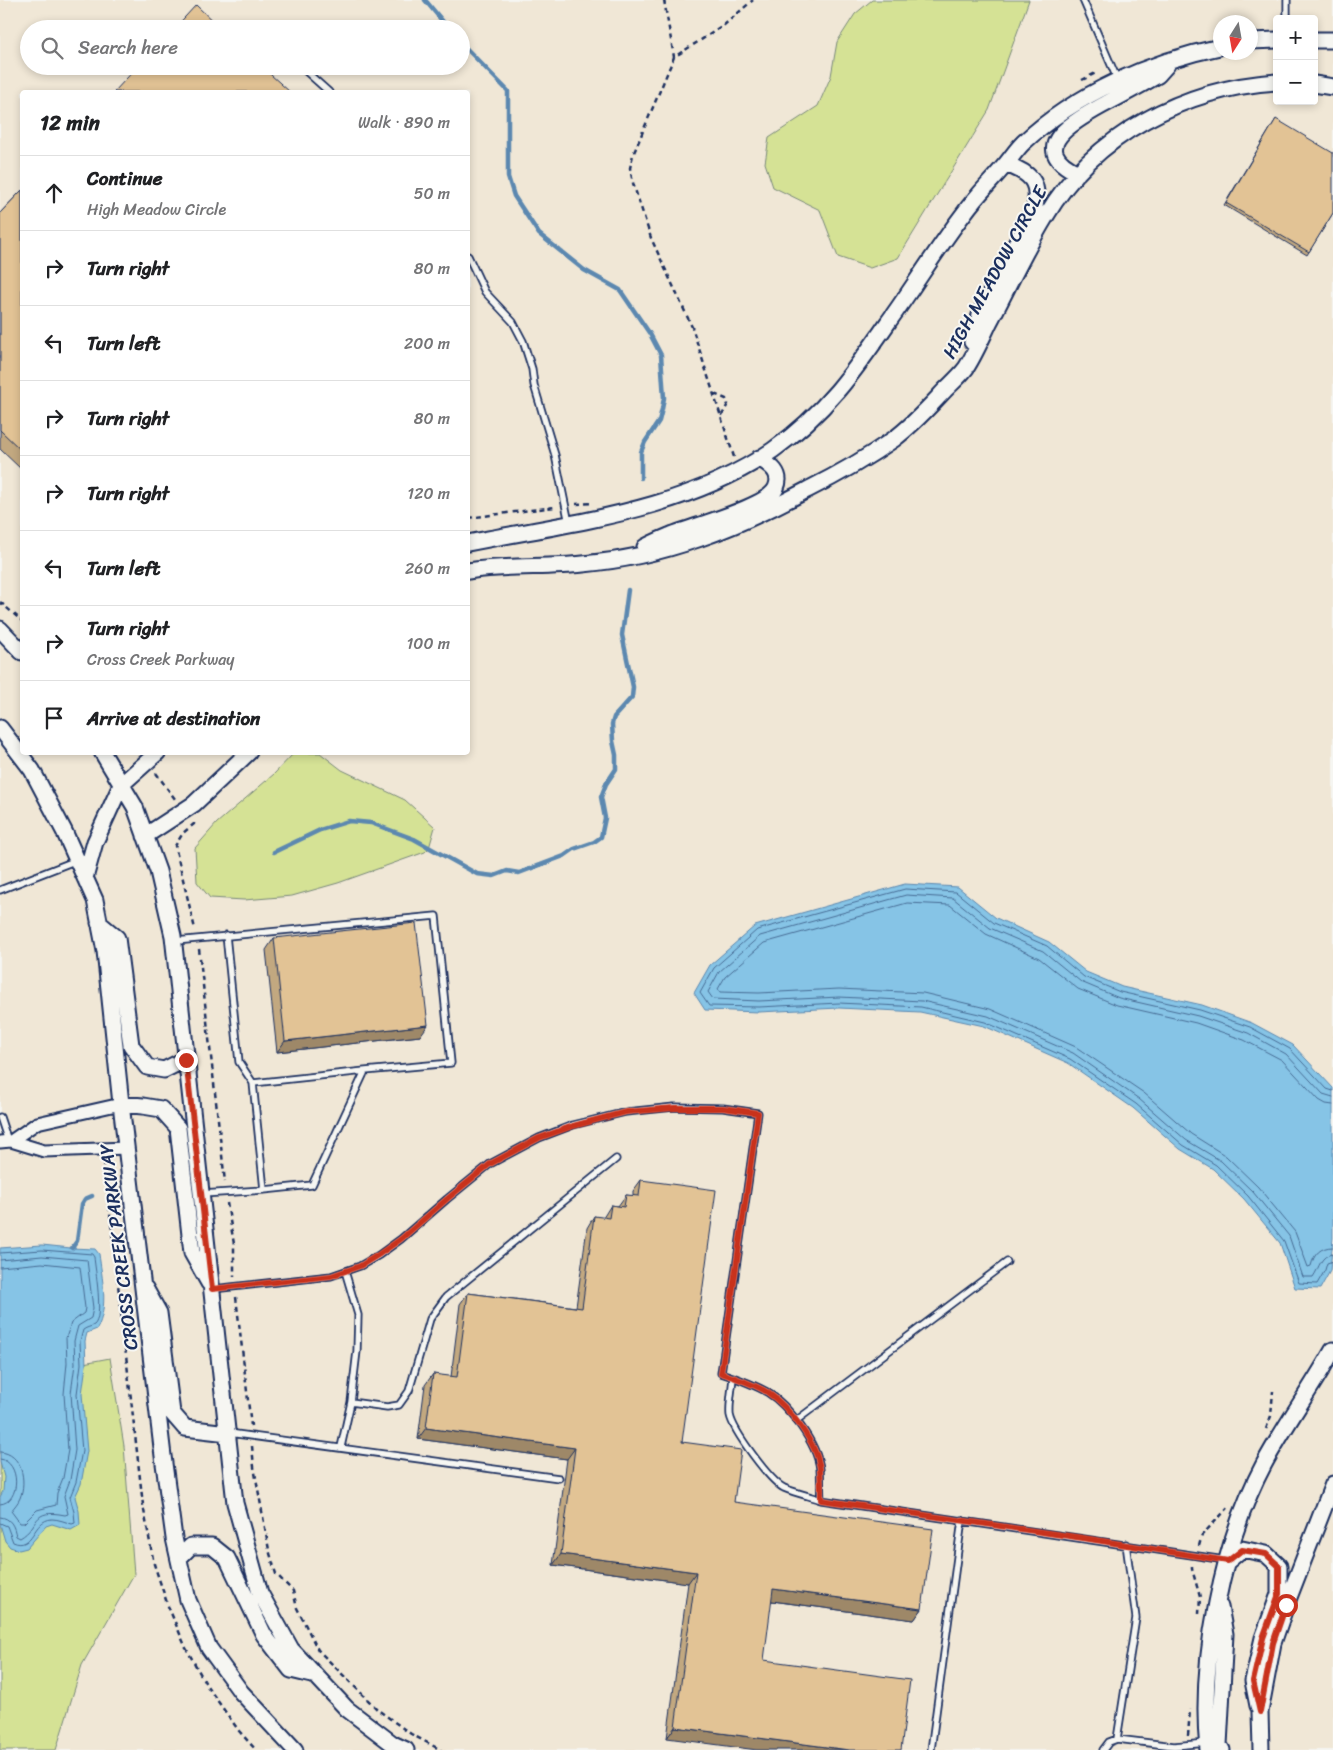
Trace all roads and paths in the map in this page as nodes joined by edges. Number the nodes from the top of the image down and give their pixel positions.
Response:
1 (664, 0) edge
2 (753, 0) edge
3 (1083, 0) edge
4 (1287, 0) edge
5 (1287, 15) edge
6 (1273, 40) edge
7 (1318, 40) edge
8 (1333, 40) edge
9 (1258, 41) edge
10 (1213, 49) edge
11 (674, 57) junction
12 (310, 75) edge
13 (1273, 82) edge
14 (1318, 84) edge
15 (1333, 86) edge
16 (1121, 88) junction
17 (327, 90) edge
18 (1006, 164) junction
19 (1078, 173) junction
20 (470, 260) edge
21 (964, 370) junction
22 (714, 394) junction
23 (721, 417) junction
24 (759, 458) junction
25 (737, 471) junction
26 (599, 502) dead end
27 (565, 506) junction
28 (470, 518) edge
29 (569, 523) junction
30 (470, 543) edge
31 (619, 560) junction
32 (470, 571) edge
33 (0, 602) edge
34 (20, 619) edge
35 (0, 628) edge
36 (20, 650) edge
37 (0, 728) edge
38 (20, 754) edge
39 (21, 755) edge
40 (104, 755) edge
41 (155, 755) edge
42 (246, 755) edge
43 (158, 775) dead end
44 (122, 785) junction
45 (176, 800) dead end
46 (194, 824) dead end
47 (145, 836) junction
48 (77, 860) junction
49 (85, 878) junction
50 (0, 890) edge
51 (99, 924) junction
52 (226, 935) junction
53 (197, 939) junction
54 (174, 942) junction
55 (186, 1060) junction
56 (365, 1071) junction
57 (253, 1083) junction
58 (120, 1104) junction
59 (0, 1117) edge
60 (6, 1141) edge
61 (127, 1148) junction
62 (103, 1149) junction
63 (616, 1159) dead end
64 (264, 1190) junction
65 (226, 1192) junction
66 (202, 1194) junction
67 (1007, 1262) dead end
68 (345, 1271) junction
69 (141, 1280) junction
70 (235, 1286) junction
71 (212, 1289) junction
72 (1333, 1350) edge
73 (733, 1377) junction
74 (351, 1402) junction
75 (797, 1420) junction
76 (228, 1433) junction
77 (251, 1436) junction
78 (341, 1448) junction
79 (559, 1478) dead end
80 (142, 1484) dead end
81 (1333, 1484) edge
82 (821, 1500) junction
83 (962, 1520) junction
84 (1126, 1544) junction
85 (179, 1558) junction
86 (1228, 1561) junction
87 (1218, 1596) junction
88 (316, 1676) junction
89 (1260, 1712) junction
90 (1117, 1739) junction
91 (1207, 1746) edge
92 (295, 1750) edge
93 (406, 1750) edge
94 (441, 1750) edge
95 (932, 1750) edge
96 (1104, 1750) edge
97 (1222, 1750) edge
98 (1261, 1750) edge

1 - 11 path
2 - 11 path
3 - 16 lane
4 - 5 lane
6 - 9 street
7 - 8 street
10 - 16 street
11 - 22 path
12 - 17 lane
13 - 19 street, HIGH MEADOW CIRCLE
14 - 15 street
16 - 18 street
16 - 19 street
18 - 21 street
18 - 24 street
19 - 21 street, HIGH MEADOW CIRCLE
20 - 27 lane
21 - 31 street, HIGH MEADOW CIRCLE
22 - 23 path
22 - 23 path
23 - 25 path
24 - 25 street
24 - 31 street
25 - 29 street
26 - 27 path
27 - 28 path
27 - 29 lane
29 - 30 street
31 - 32 street, HIGH MEADOW CIRCLE
33 - 34 path
35 - 36 street
37 - 38 street, CROSS CREEK PARKWAY
39 - 48 street, CROSS CREEK PARKWAY
40 - 44 street
41 - 44 street
42 - 47 street
43 - 45 path
44 - 47 street
44 - 49 street
46 - 53 path
47 - 54 street
48 - 49 street, CROSS CREEK PARKWAY
48 - 50 lane
49 - 51 street, CROSS CREEK PARKWAY
51 - 55 street
51 - 58 street, CROSS CREEK PARKWAY
52 - 53 lane
52 - 56 lane
52 - 57 lane
53 - 54 lane
53 - 65 path
54 - 55 street
55 - 66 street
56 - 57 lane
56 - 64 lane
57 - 64 lane
58 - 60 street
58 - 61 street, CROSS CREEK PARKWAY
58 - 71 street
59 - 60 lane
60 - 62 street
61 - 62 street
61 - 69 street, CROSS CREEK PARKWAY
62 - 80 path
63 - 74 lane
64 - 65 lane
65 - 66 lane
65 - 70 path
66 - 71 street
67 - 75 lane
68 - 70 lane
68 - 73 lane
68 - 74 lane
69 - 76 street
69 - 85 street, CROSS CREEK PARKWAY
70 - 71 lane
70 - 77 path
71 - 76 street
72 - 86 street
73 - 75 lane
73 - 82 lane
74 - 78 lane
75 - 82 lane
76 - 77 lane
76 - 88 street
77 - 78 lane
77 - 94 path
78 - 79 lane
81 - 89 street
82 - 83 lane
83 - 84 lane
83 - 95 lane
84 - 86 lane
84 - 90 lane
85 - 88 street
85 - 92 street, CROSS CREEK PARKWAY
86 - 87 street
86 - 89 street
87 - 91 street
87 - 97 street
88 - 93 street
89 - 98 street
90 - 91 lane
90 - 96 lane

